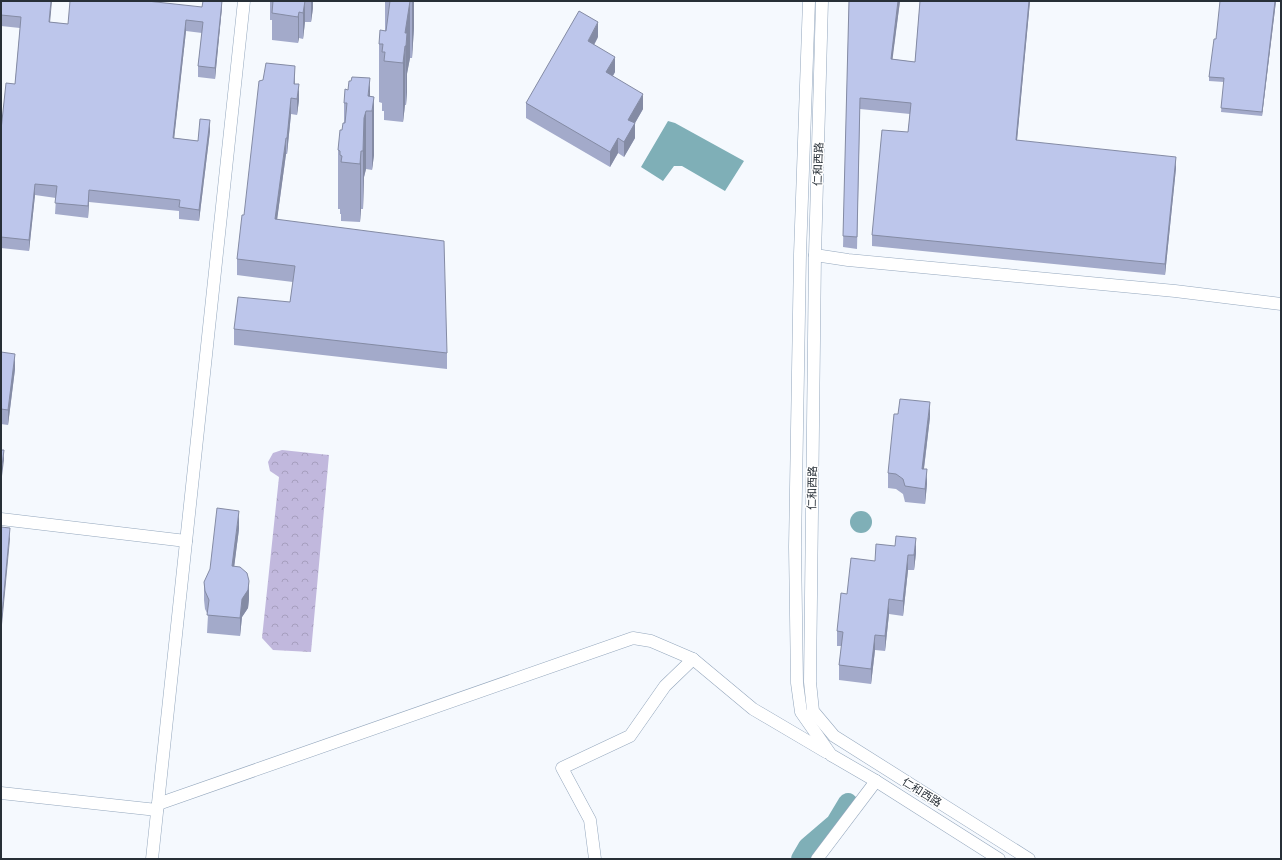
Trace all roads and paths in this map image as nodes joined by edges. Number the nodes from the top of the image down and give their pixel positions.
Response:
1 (244, 1) edge
2 (809, 1) edge
3 (822, 1) edge
4 (815, 255) junction
5 (1281, 304) edge
6 (1, 519) edge
7 (186, 541) junction
8 (811, 545) junction
9 (795, 547) junction
10 (693, 659) junction
11 (831, 755) junction
12 (876, 781) junction
13 (1, 793) edge
14 (157, 807) junction
15 (152, 859) edge
16 (595, 859) edge
17 (817, 859) edge
18 (999, 859) edge
19 (1029, 859) edge

1 - 7 street
2 - 9 street, 仁和西路
3 - 4 street, 仁和西路
4 - 5 street
4 - 8 street, 仁和西路
6 - 7 street
7 - 14 street
8 - 9 street
8 - 19 street, 仁和西路
9 - 11 street, 仁和西路
10 - 11 street
10 - 14 street
10 - 16 street
11 - 12 street, 仁和西路
12 - 17 street
12 - 18 street, 仁和西路
13 - 14 street
14 - 15 street

